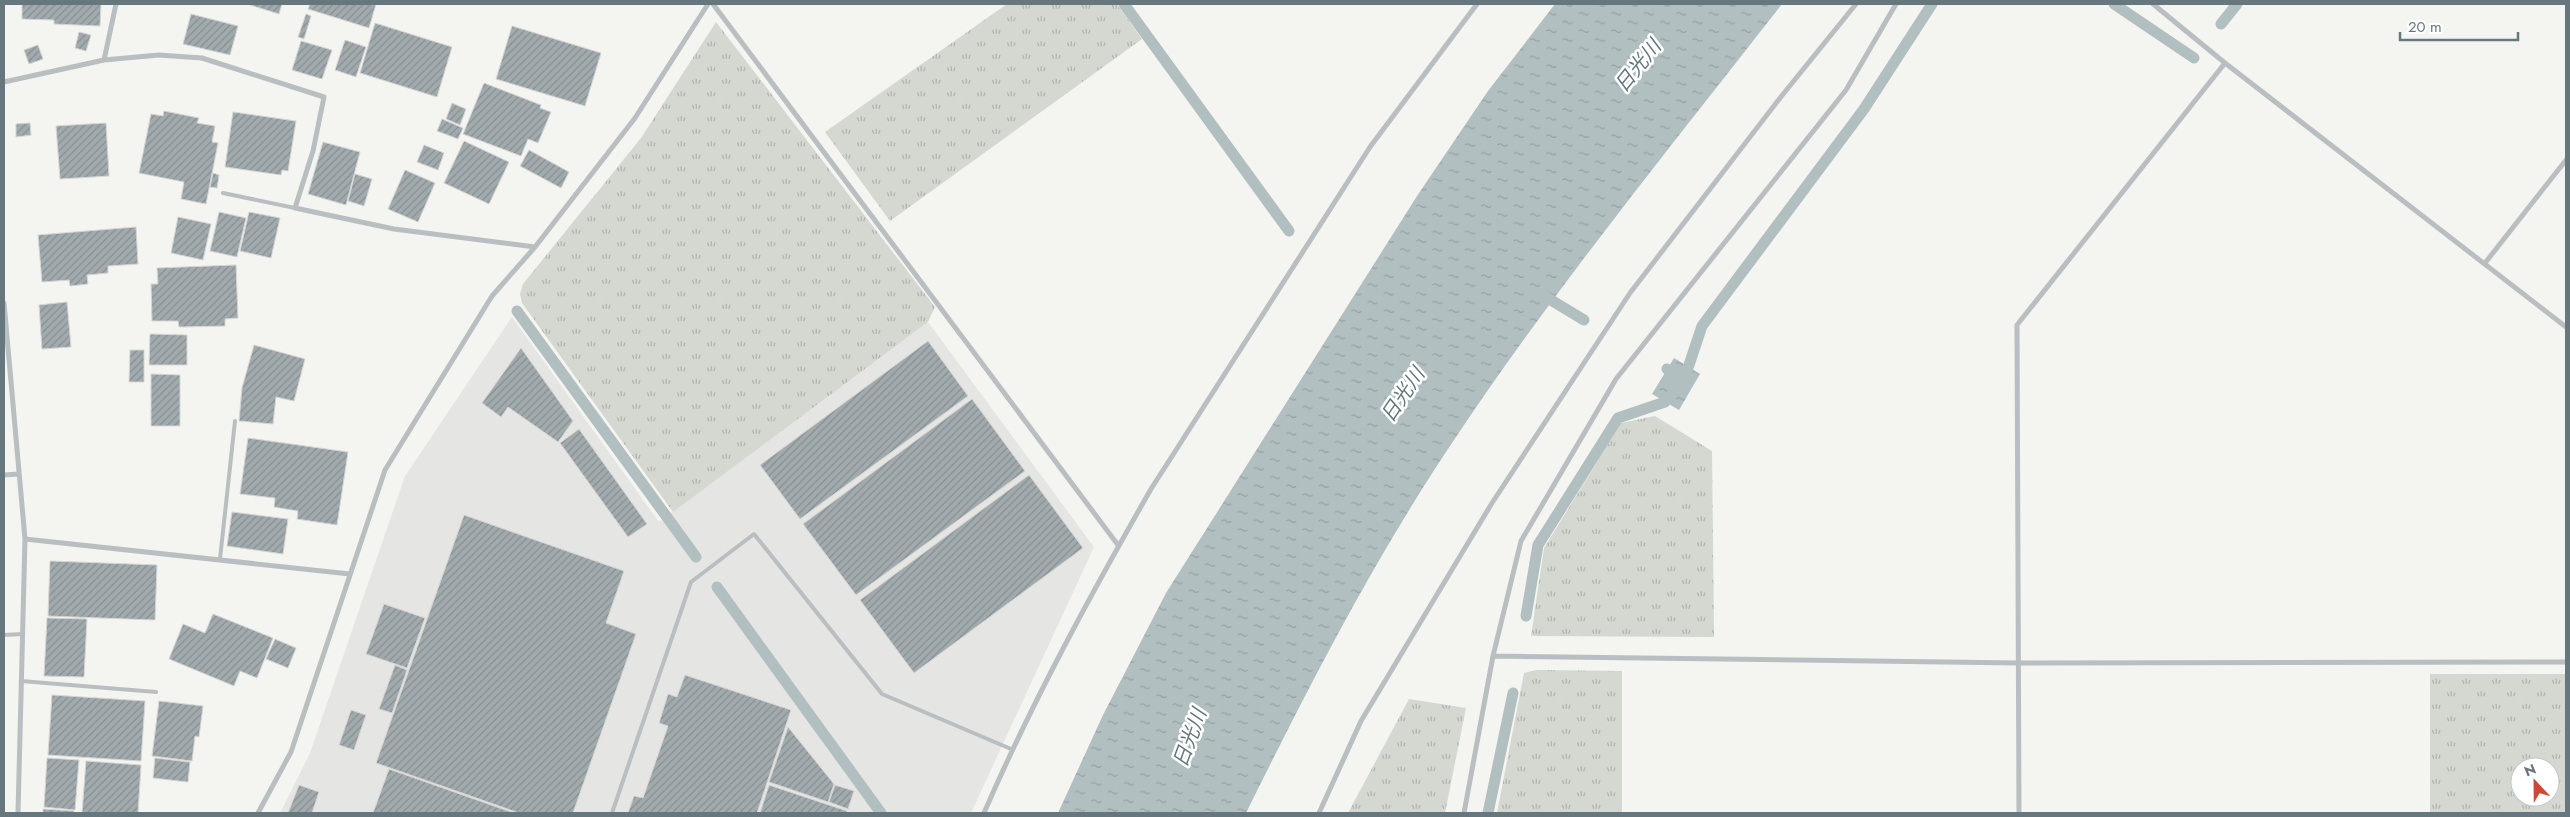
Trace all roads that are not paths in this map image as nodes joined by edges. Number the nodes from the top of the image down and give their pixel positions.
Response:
1 (116, 4) edge
2 (708, 4) edge
3 (713, 4) edge
4 (1476, 4) edge
5 (1856, 4) edge
6 (1896, 4) edge
7 (2154, 4) edge
8 (104, 60) junction
9 (2224, 63) junction
10 (4, 82) edge
11 (2566, 160) edge
12 (223, 193) dead end
13 (295, 208) junction
14 (535, 247) junction
15 (2485, 263) junction
16 (4, 302) edge
17 (2566, 328) edge
18 (235, 421) dead end
19 (19, 474) junction
20 (4, 475) edge
21 (25, 539) junction
22 (1118, 545) junction
23 (220, 559) junction
24 (350, 574) junction
25 (23, 634) junction
26 (4, 635) edge
27 (1492, 656) junction
28 (2019, 662) junction
29 (2566, 662) edge
30 (21, 681) junction
31 (156, 692) dead end
32 (1011, 749) junction
33 (18, 813) edge
34 (258, 813) edge
35 (612, 813) edge
36 (984, 813) edge
37 (1319, 813) edge
38 (1464, 813) edge
39 (2019, 813) edge

1 - 8 street
2 - 14 street
3 - 22 street
4 - 22 street
5 - 37 street
6 - 27 street
7 - 9 street
8 - 10 street
8 - 13 street
9 - 15 street
9 - 28 street
11 - 15 street
12 - 13 lane
13 - 14 street
14 - 24 street
15 - 17 street
16 - 19 street
18 - 23 lane
19 - 20 street
19 - 21 street
21 - 23 street
21 - 25 street
22 - 32 street
23 - 24 street
24 - 34 street
25 - 26 lane
25 - 30 street
27 - 28 street
27 - 38 street
28 - 29 street
28 - 39 street
30 - 31 lane
30 - 33 street
32 - 35 lane
32 - 36 street

